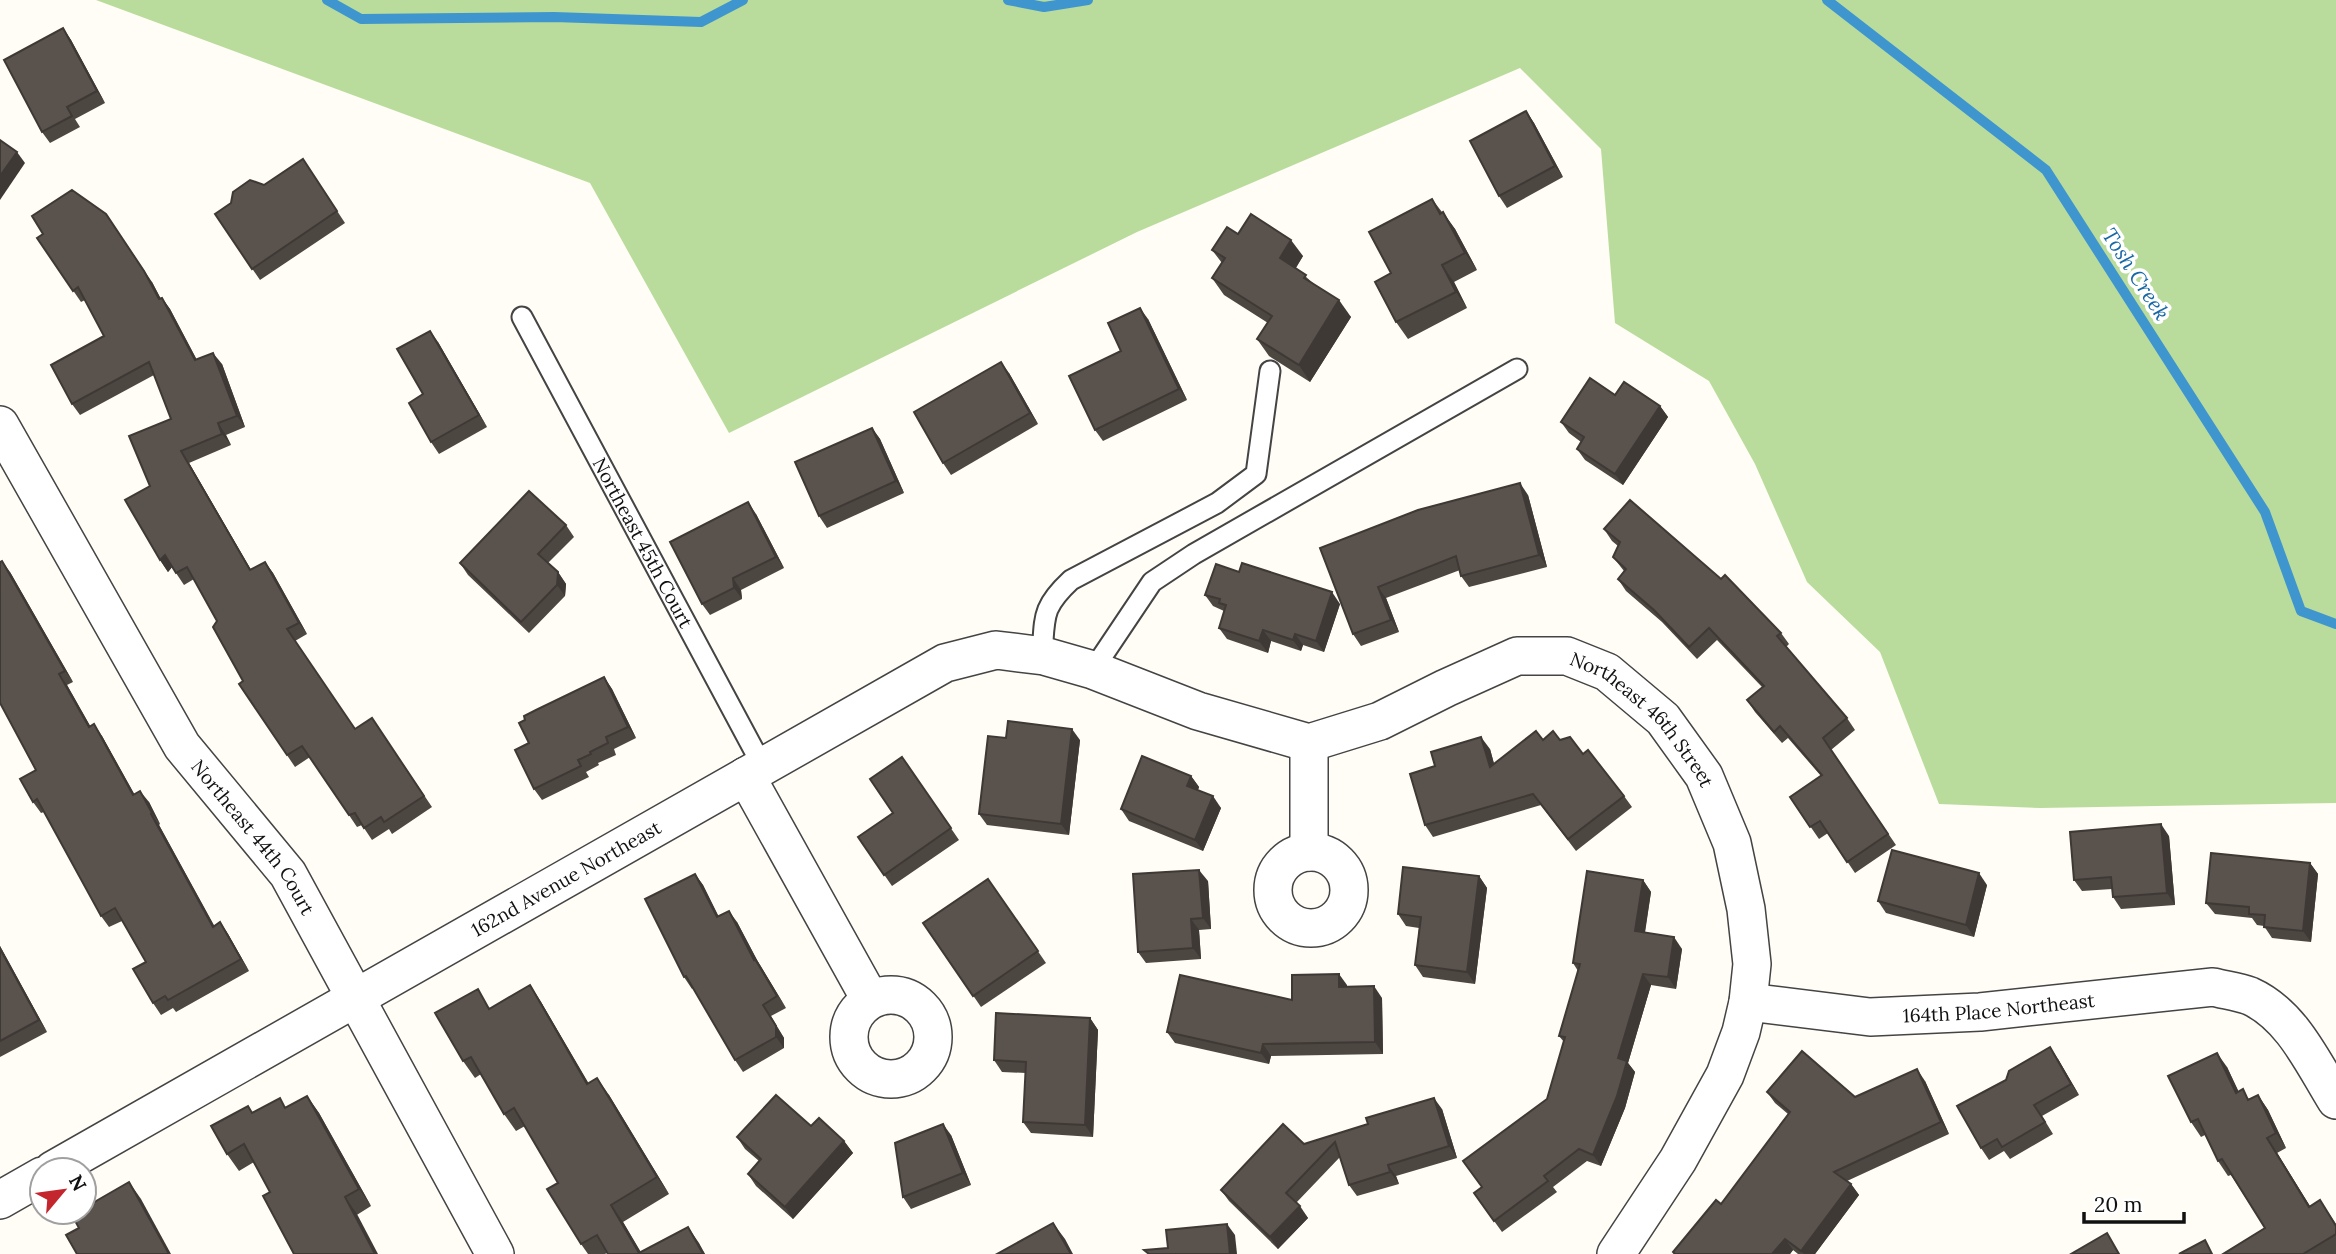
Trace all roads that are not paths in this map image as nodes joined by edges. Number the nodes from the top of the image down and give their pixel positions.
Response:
1 (522, 317) dead end
2 (1517, 369) dead end
3 (1270, 371) edge
4 (0, 425) edge
5 (1042, 656) junction
6 (1093, 670) junction
7 (1309, 743) junction
8 (754, 771) junction
9 (1309, 852) dead end
10 (870, 999) dead end
11 (355, 1000) junction
12 (1748, 1002) junction
13 (2336, 1100) edge
14 (78, 1156) edge
15 (28, 1184) edge
16 (0, 1200) edge
17 (495, 1254) edge
18 (1616, 1254) edge

1 - 8 lane, Northeast 45th Court
2 - 6 lane
3 - 5 lane
4 - 11 street, Northeast 44th Court
5 - 6 street, 162nd Avenue Northeast
5 - 8 street, 162nd Avenue Northeast
6 - 7 street
7 - 9 street
7 - 12 street, Northeast 46th Street
8 - 10 street, Northeast 45th Court
8 - 11 street, 162nd Avenue Northeast
11 - 14 street, 162nd Avenue Northeast
11 - 17 street, Northeast 44th Court
12 - 13 street, 164th Place Northeast
12 - 18 street, Northeast 46th Street
15 - 16 street

